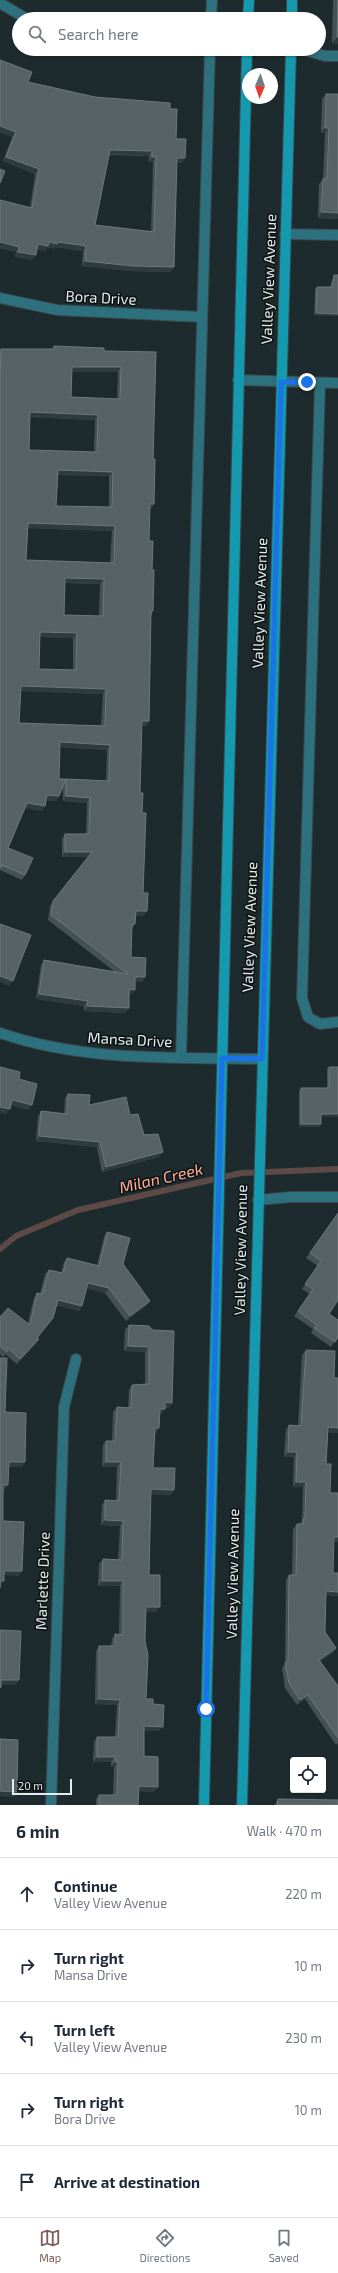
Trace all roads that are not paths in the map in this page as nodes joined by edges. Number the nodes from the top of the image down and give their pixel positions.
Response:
1 (212, 0) edge
2 (248, 0) edge
3 (292, 0) edge
4 (0, 3) edge
5 (15, 12) edge
6 (211, 12) edge
7 (248, 12) edge
8 (292, 12) edge
9 (210, 56) edge
10 (247, 56) edge
11 (291, 56) edge
12 (326, 56) edge
13 (338, 56) edge
14 (285, 234) junction
15 (338, 235) edge
16 (0, 298) edge
17 (202, 317) junction
18 (238, 380) junction
19 (281, 382) junction
20 (320, 383) junction
21 (338, 383) edge
22 (338, 1022) edge
23 (0, 1033) edge
24 (181, 1058) junction
25 (222, 1058) junction
26 (262, 1059) junction
27 (338, 1197) edge
28 (258, 1200) junction
29 (76, 1359) dead end
30 (51, 1805) edge
31 (204, 1805) edge
32 (242, 1805) edge

1 - 6 street
2 - 7 main road
3 - 8 main road
4 - 5 street
9 - 17 street
10 - 18 main road, Valley View Avenue
11 - 14 main road, Valley View Avenue
12 - 13 street
14 - 15 street
14 - 19 main road, Valley View Avenue
16 - 17 street, Bora Drive
17 - 24 street
18 - 19 street
18 - 25 main road, Valley View Avenue
19 - 20 street
19 - 26 main road, Valley View Avenue
20 - 21 street
20 - 22 street
23 - 24 street, Mansa Drive
24 - 25 street, Mansa Drive
25 - 26 street, Mansa Drive
25 - 31 main road, Valley View Avenue
26 - 28 main road, Valley View Avenue
27 - 28 street
28 - 32 main road, Valley View Avenue
29 - 30 street, Marlette Drive

